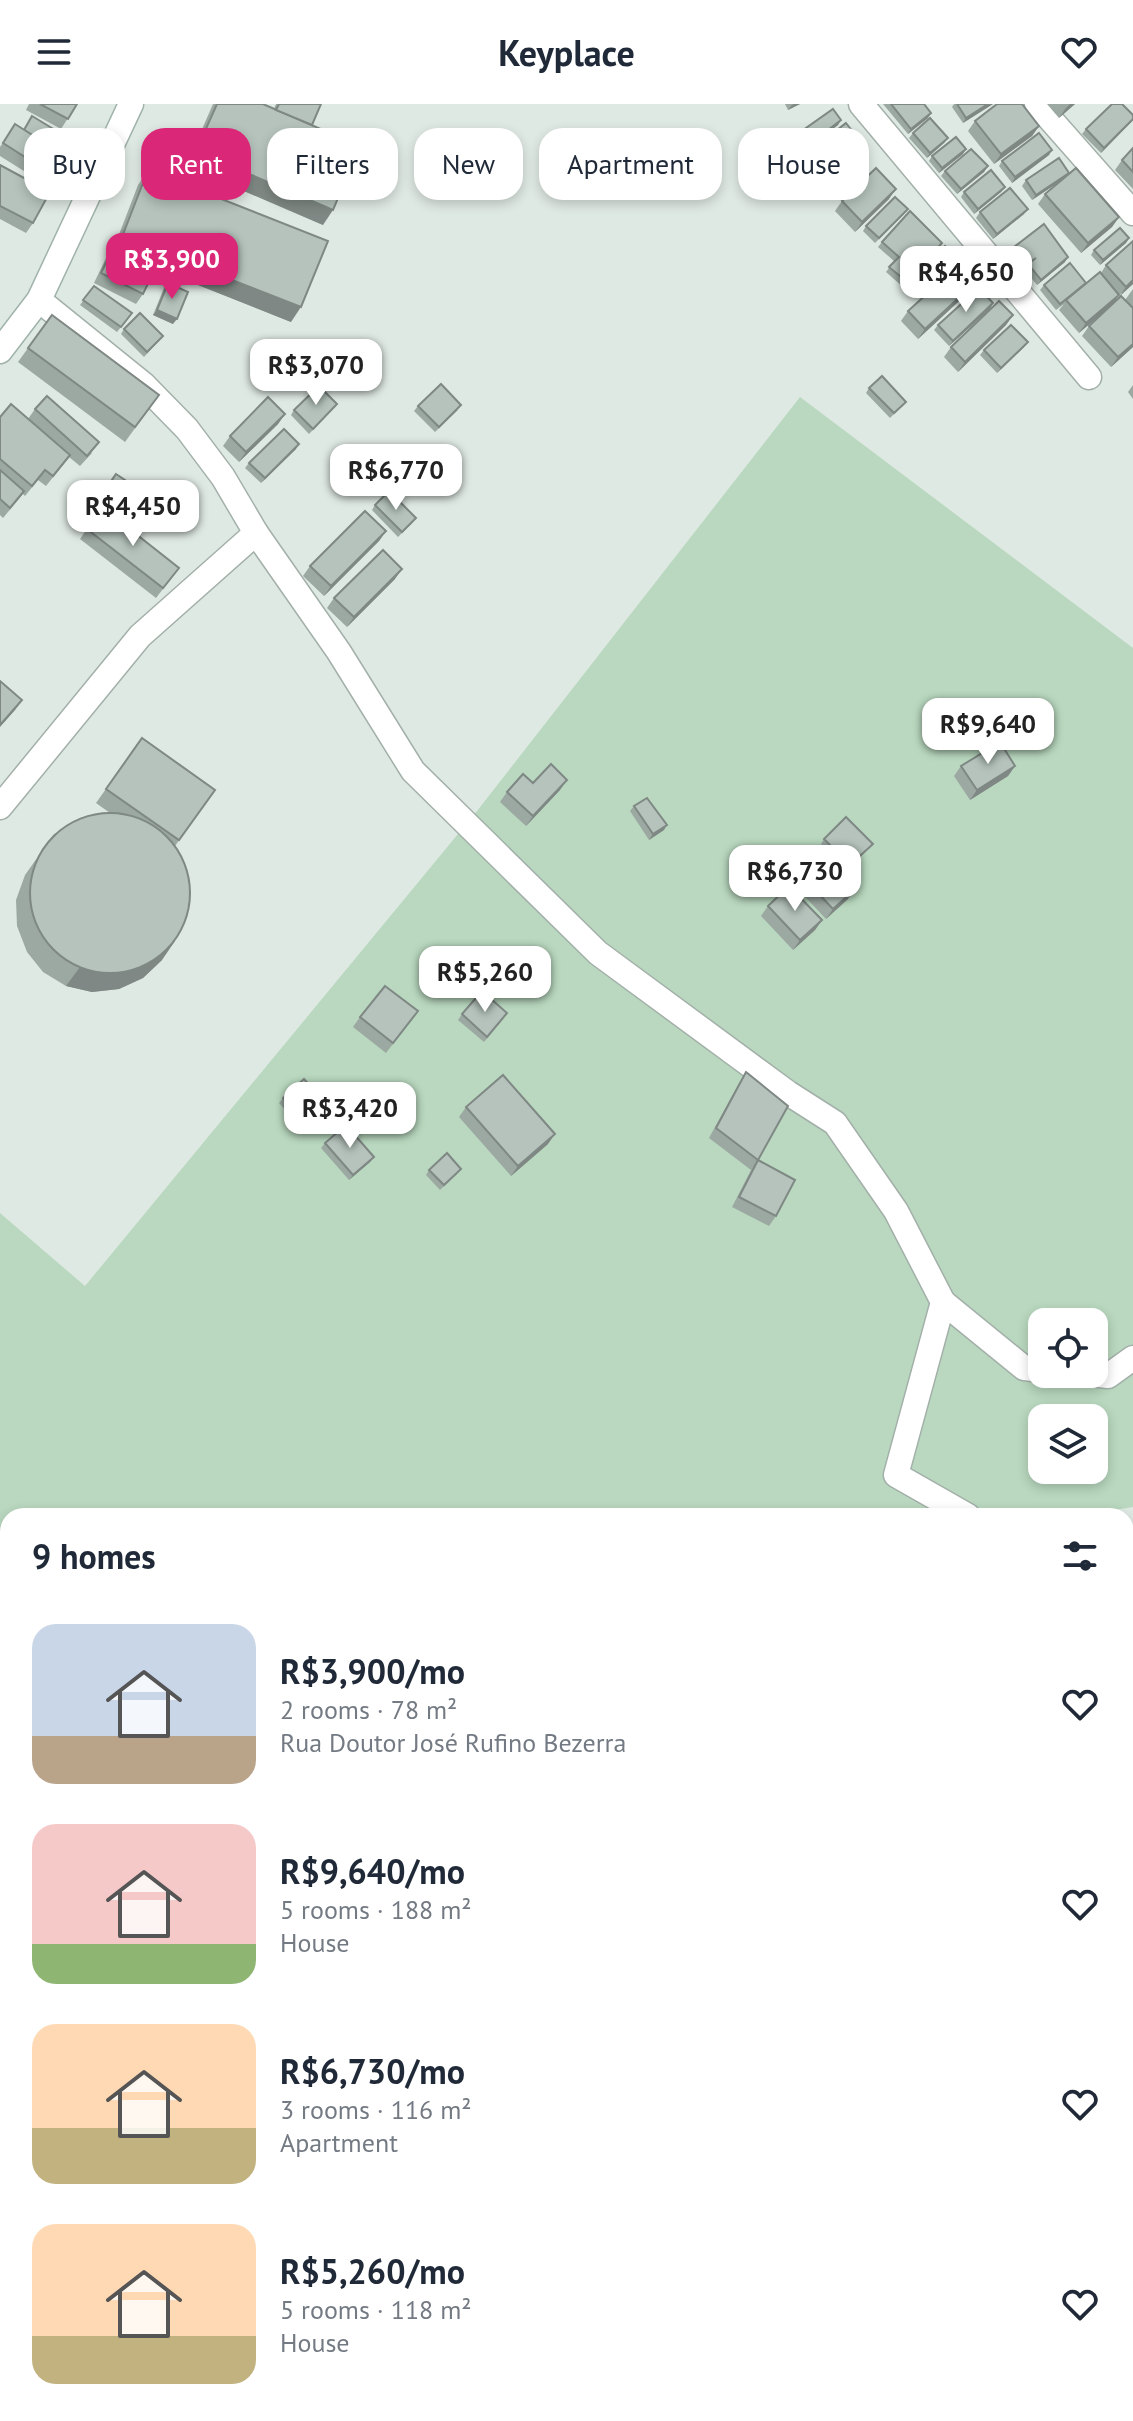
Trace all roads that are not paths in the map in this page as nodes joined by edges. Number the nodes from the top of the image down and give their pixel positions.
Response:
1 (131, 104) edge
2 (861, 104) edge
3 (1037, 104) edge
4 (1133, 213) edge
5 (39, 300) junction
6 (0, 351) edge
7 (1089, 377) dead end
8 (256, 533) junction
9 (0, 807) edge
10 (943, 1302) junction
11 (1133, 1358) edge
12 (1028, 1368) edge
13 (1108, 1376) edge
14 (954, 1508) edge

1 - 5 street
2 - 7 street
3 - 4 street
5 - 6 street
5 - 8 street
8 - 9 street
8 - 10 street
10 - 12 street
10 - 14 street
11 - 13 street

